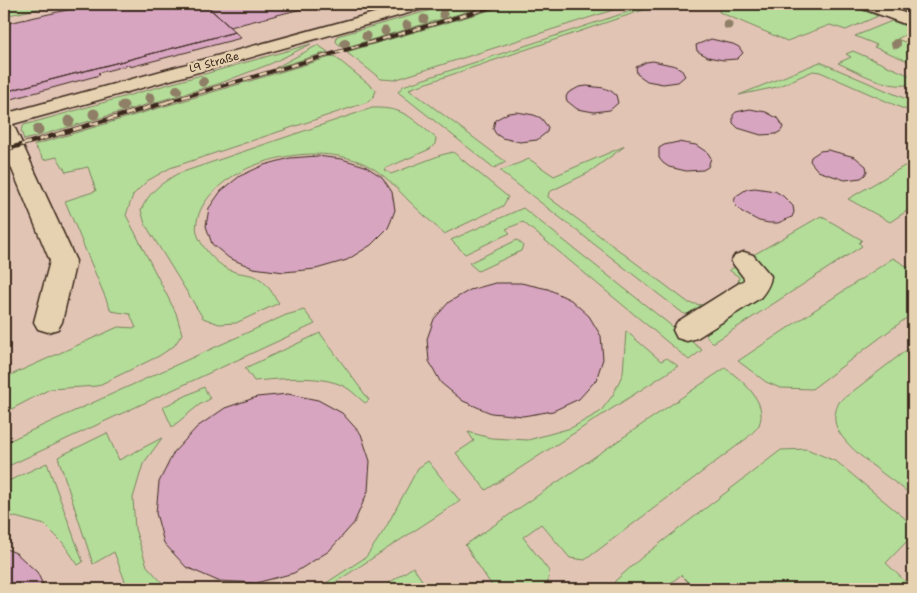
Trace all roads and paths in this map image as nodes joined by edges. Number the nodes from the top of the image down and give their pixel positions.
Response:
1 (424, 4) edge
2 (865, 4) edge
3 (913, 22) edge
4 (4, 120) edge
5 (4, 126) edge
6 (744, 261) dead end
7 (48, 322) dead end
8 (687, 330) dead end

1 - 4 lane, L9 Straße
2 - 3 lane
5 - 7 lane
6 - 8 lane

